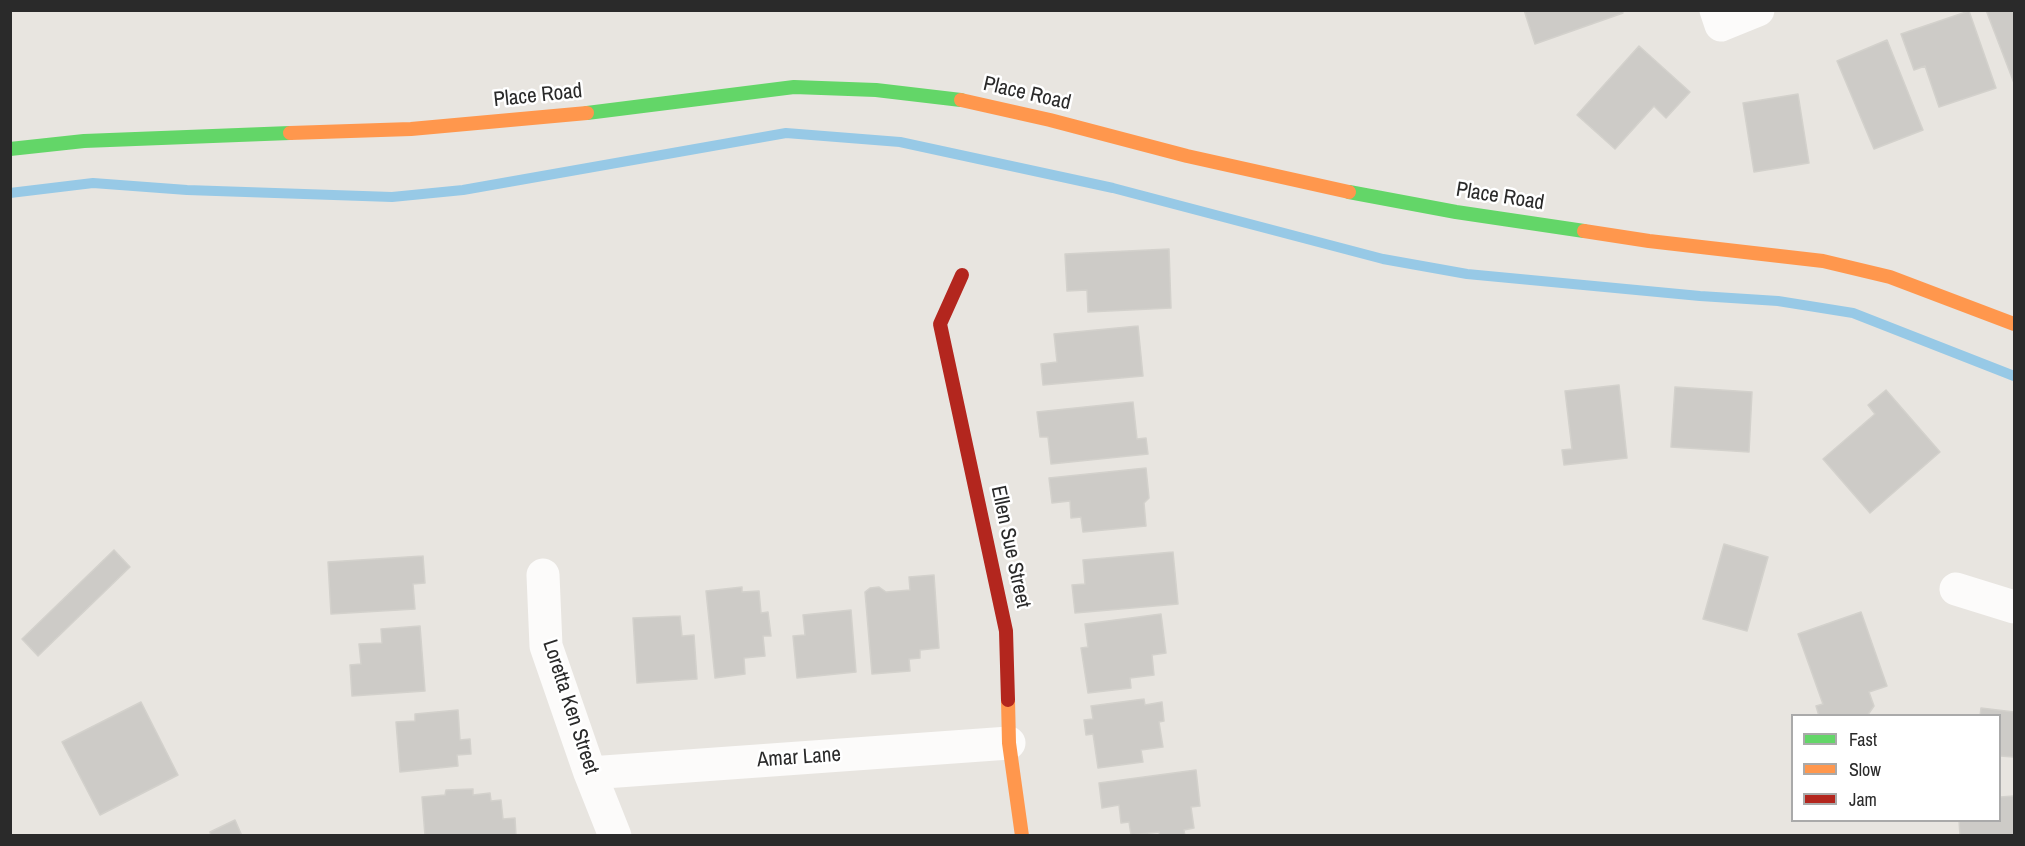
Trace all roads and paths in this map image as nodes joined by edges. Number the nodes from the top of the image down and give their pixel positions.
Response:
1 (1716, 10) edge
2 (1758, 10) edge
3 (10, 149) edge
4 (962, 275) dead end
5 (2014, 324) edge
6 (543, 575) dead end
7 (1956, 589) dead end
8 (2014, 607) edge
9 (1008, 743) junction
10 (590, 773) junction
11 (615, 836) edge
12 (1022, 836) edge

1 - 2 street
3 - 5 street, Place Road
4 - 9 street, Ellen Sue Street
6 - 10 street, Loretta Ken Street
7 - 8 street
9 - 10 street, Amar Lane
9 - 12 street, Ellen Sue Street
10 - 11 street, Loretta Ken Street

